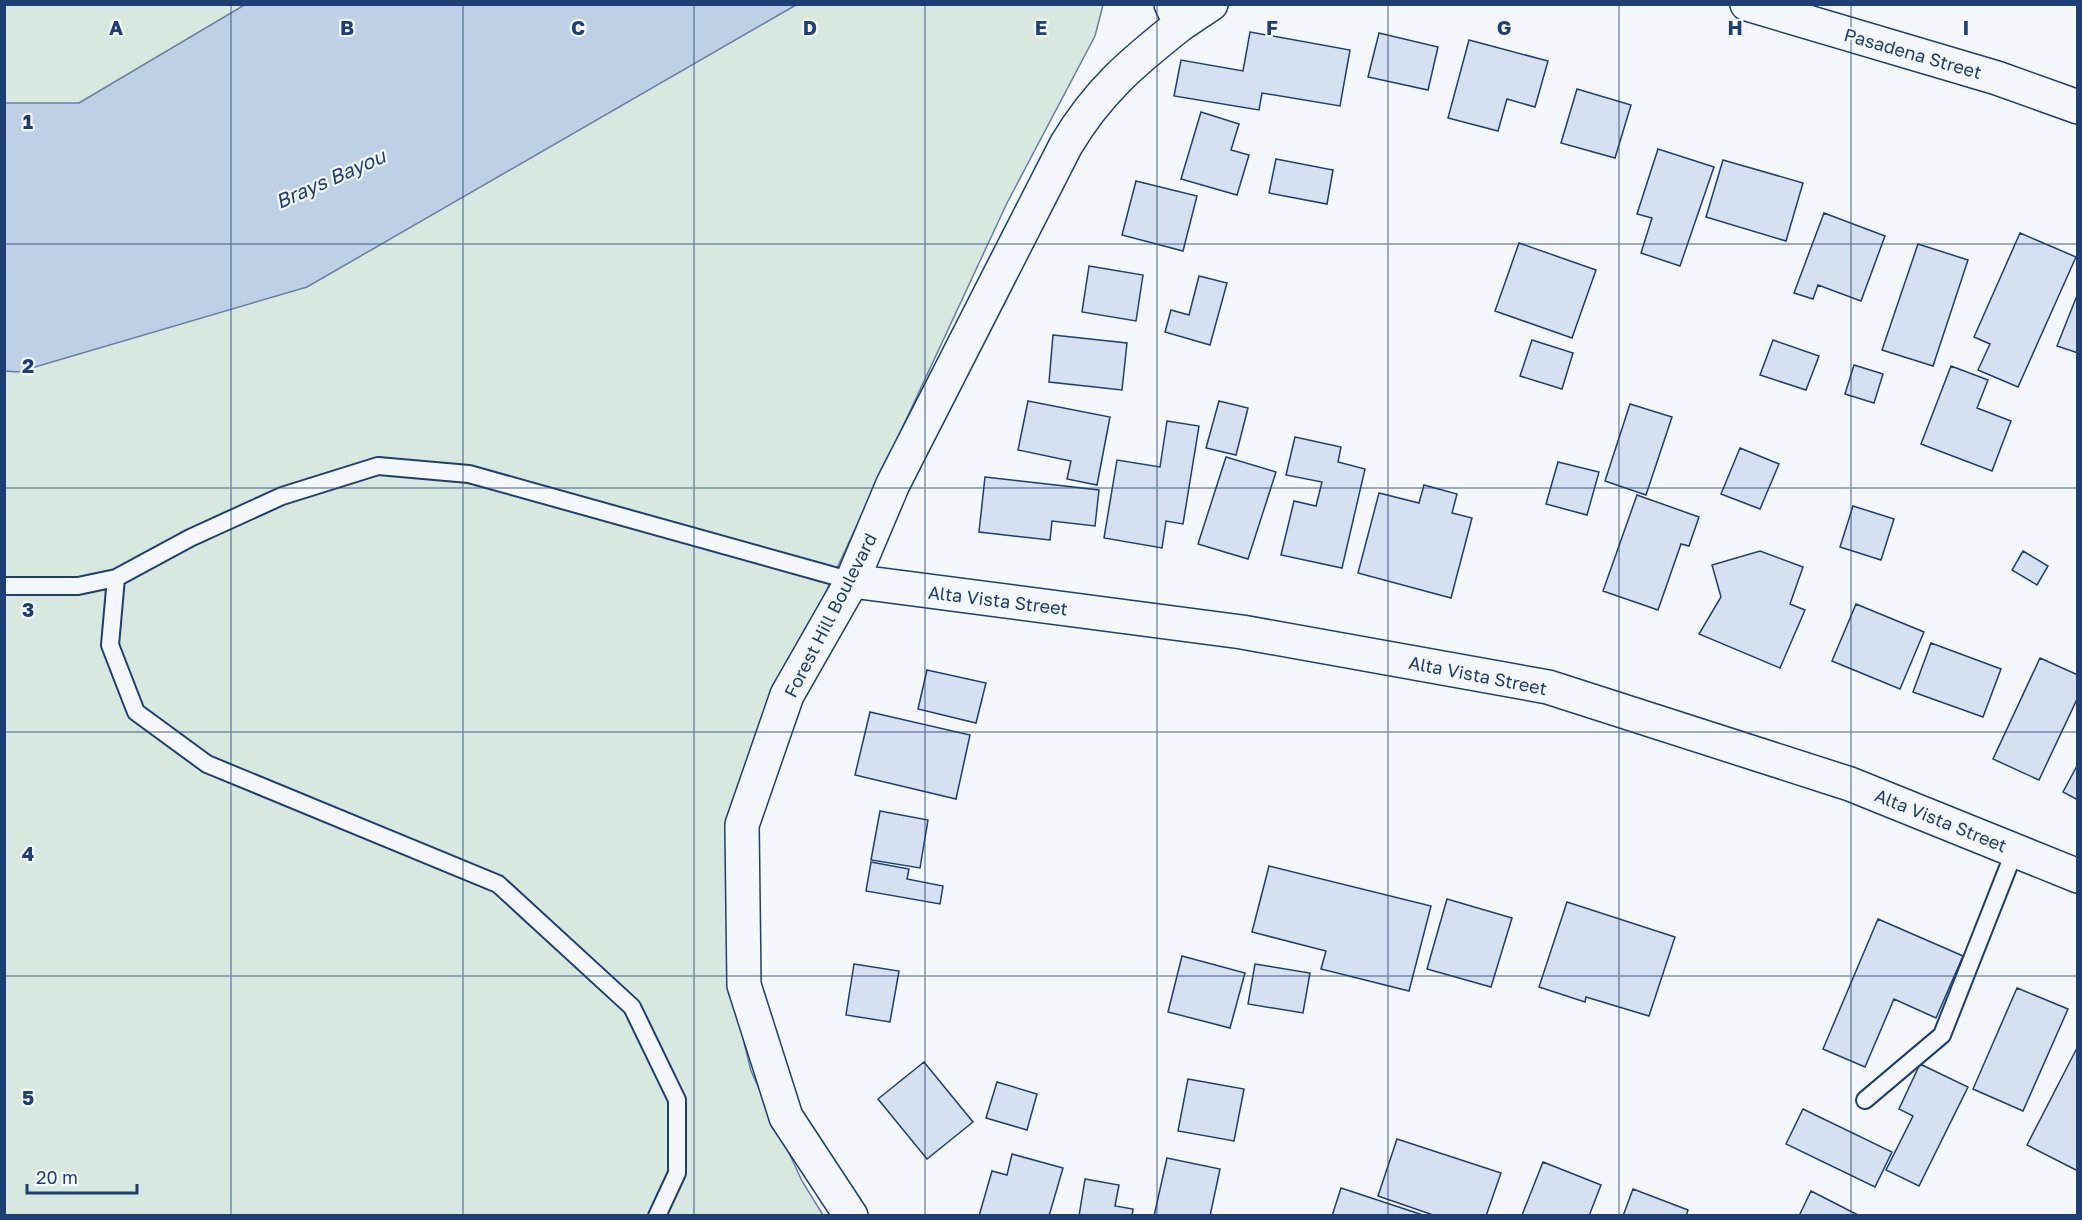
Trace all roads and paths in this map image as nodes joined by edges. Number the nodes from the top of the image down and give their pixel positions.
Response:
1 (1211, 4) edge
2 (1747, 4) edge
3 (1176, 14) edge
4 (2078, 107) edge
5 (116, 578) junction
6 (852, 581) junction
7 (4, 585) edge
8 (2015, 850) junction
9 (2078, 876) edge
10 (1865, 1100) dead end
11 (657, 1215) edge
12 (851, 1215) edge

1 - 3 street
2 - 4 street, Pasadena Street
3 - 6 street, Forest Hill Boulevard
5 - 6 lane
5 - 7 lane
5 - 11 lane
6 - 8 street, Alta Vista Street
6 - 12 street, Forest Hill Boulevard
8 - 9 street, Alta Vista Street
8 - 10 lane

